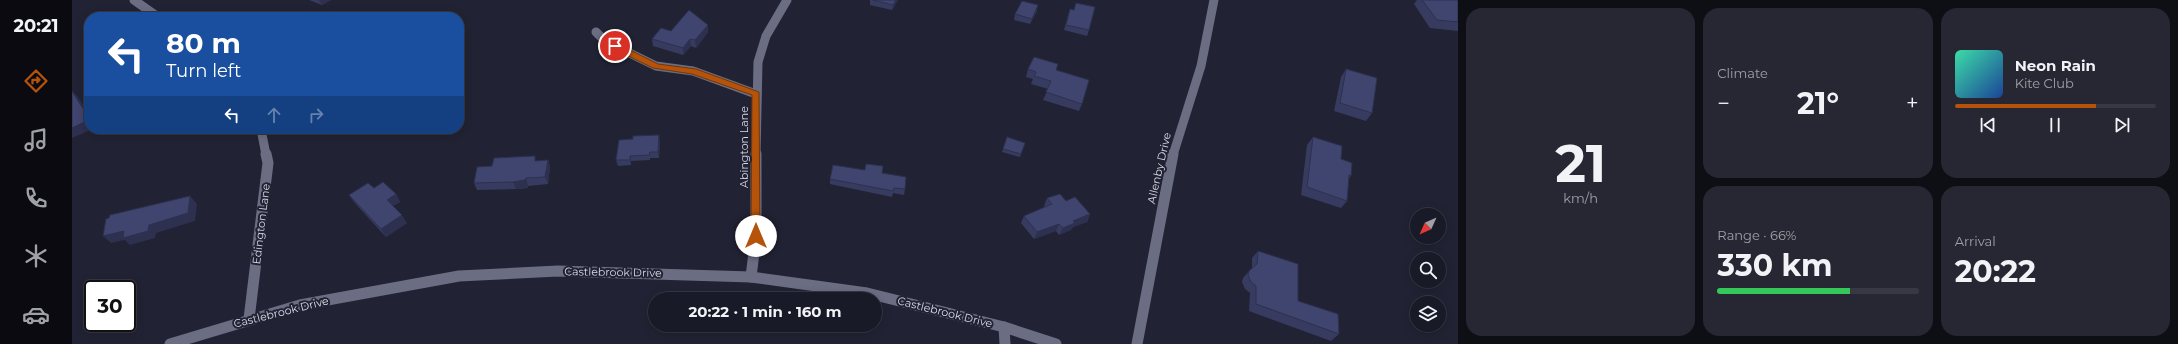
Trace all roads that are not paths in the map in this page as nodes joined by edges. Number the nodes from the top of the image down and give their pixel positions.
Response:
1 (134, 0) edge
2 (787, 0) edge
3 (1214, 0) edge
4 (151, 12) edge
5 (596, 32) dead end
6 (756, 94) junction
7 (262, 134) edge
8 (751, 277) junction
9 (249, 319) junction
10 (1004, 327) junction
11 (170, 344) edge
12 (1005, 344) edge
13 (1056, 344) edge
14 (1137, 344) edge

1 - 4 street
2 - 6 street, Abington Lane
3 - 14 street, Allenby Drive
5 - 6 street
6 - 8 street, Abington Lane
7 - 9 street, Edington Lane
8 - 9 street, Castlebrook Drive
8 - 10 street, Castlebrook Drive
9 - 11 street, Castlebrook Drive
10 - 12 street
10 - 13 street, Castlebrook Drive

